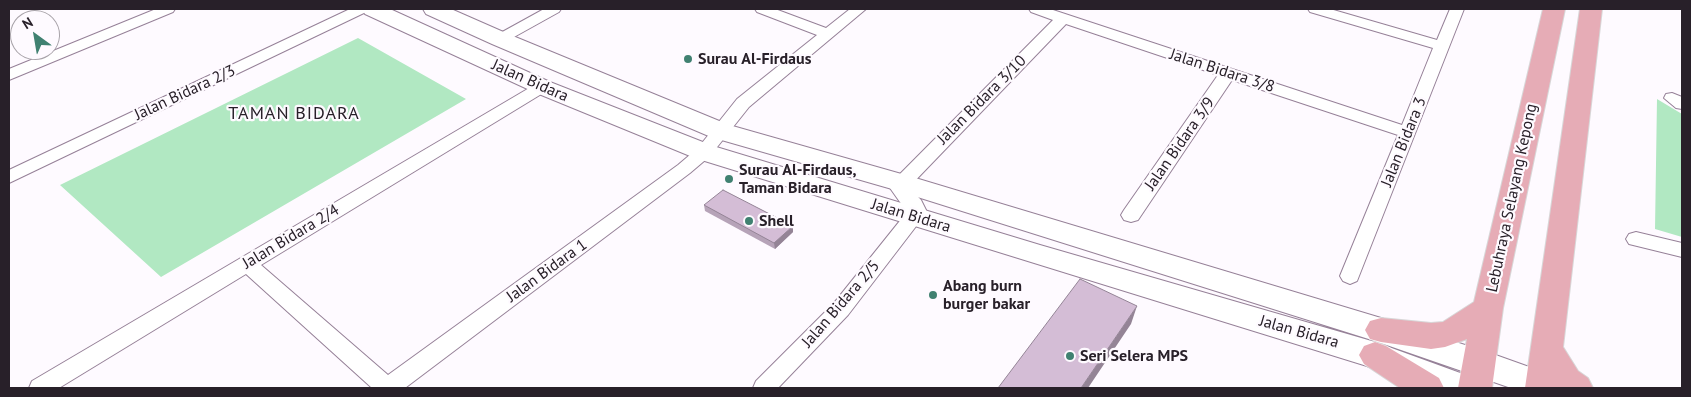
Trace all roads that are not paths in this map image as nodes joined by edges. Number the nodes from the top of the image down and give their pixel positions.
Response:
1 (168, 9) edge
2 (362, 9) edge
3 (373, 9) edge
4 (434, 9) edge
5 (554, 9) edge
6 (762, 9) edge
7 (859, 9) edge
8 (1036, 9) edge
9 (1315, 9) edge
10 (1456, 9) edge
11 (1554, 9) edge
12 (1591, 9) edge
13 (1063, 18) junction
14 (828, 34) junction
15 (500, 39) junction
16 (1442, 46) junction
17 (1228, 73) junction
18 (9, 76) edge
19 (542, 87) junction
20 (1408, 133) junction
21 (712, 142) junction
22 (9, 177) edge
23 (902, 182) junction
24 (1131, 215) dead end
25 (914, 217) junction
26 (1636, 239) dead end
27 (1682, 250) edge
28 (247, 264) junction
29 (1350, 276) dead end
30 (1488, 308) junction
31 (1378, 342) junction
32 (1547, 348) junction
33 (1472, 380) edge
34 (1544, 387) edge
35 (40, 388) edge
36 (388, 388) edge
37 (764, 388) edge
38 (1427, 388) edge
39 (1576, 388) edge

1 - 18 street
2 - 22 street, Jalan Bidara 2/3
3 - 19 main road, Jalan Bidara
4 - 15 main road, Jalan Bidara
5 - 15 street
6 - 14 street
7 - 14 street, Jalan Bidara 1
8 - 13 street, Jalan Bidara 3/8
9 - 16 street
10 - 16 street, Jalan Bidara 3
11 - 30 main road, Lebuhraya Selayang Kepong
12 - 32 main road
13 - 17 street, Jalan Bidara 3/8
13 - 23 street, Jalan Bidara 3/10
14 - 21 street, Jalan Bidara 1
15 - 21 main road, Jalan Bidara
16 - 20 street, Jalan Bidara 3
17 - 20 street, Jalan Bidara 3/8
17 - 24 street, Jalan Bidara 3/9
19 - 21 main road, Jalan Bidara
19 - 28 street, Jalan Bidara 2/4
20 - 29 street, Jalan Bidara 3
21 - 23 main road, Jalan Bidara
21 - 25 main road, Jalan Bidara
21 - 36 street, Jalan Bidara 1
23 - 25 street
23 - 31 main road, Jalan Bidara
25 - 31 main road, Jalan Bidara
25 - 37 street, Jalan Bidara 2/5
26 - 27 street
28 - 35 street, Jalan Bidara 2/4
28 - 36 street
30 - 31 main road
30 - 33 main road, Lebuhraya Selayang Kepong
31 - 33 main road, Jalan Bidara
31 - 38 main road
32 - 34 main road
32 - 39 main road
33 - 34 main road, Jalan Bidara

